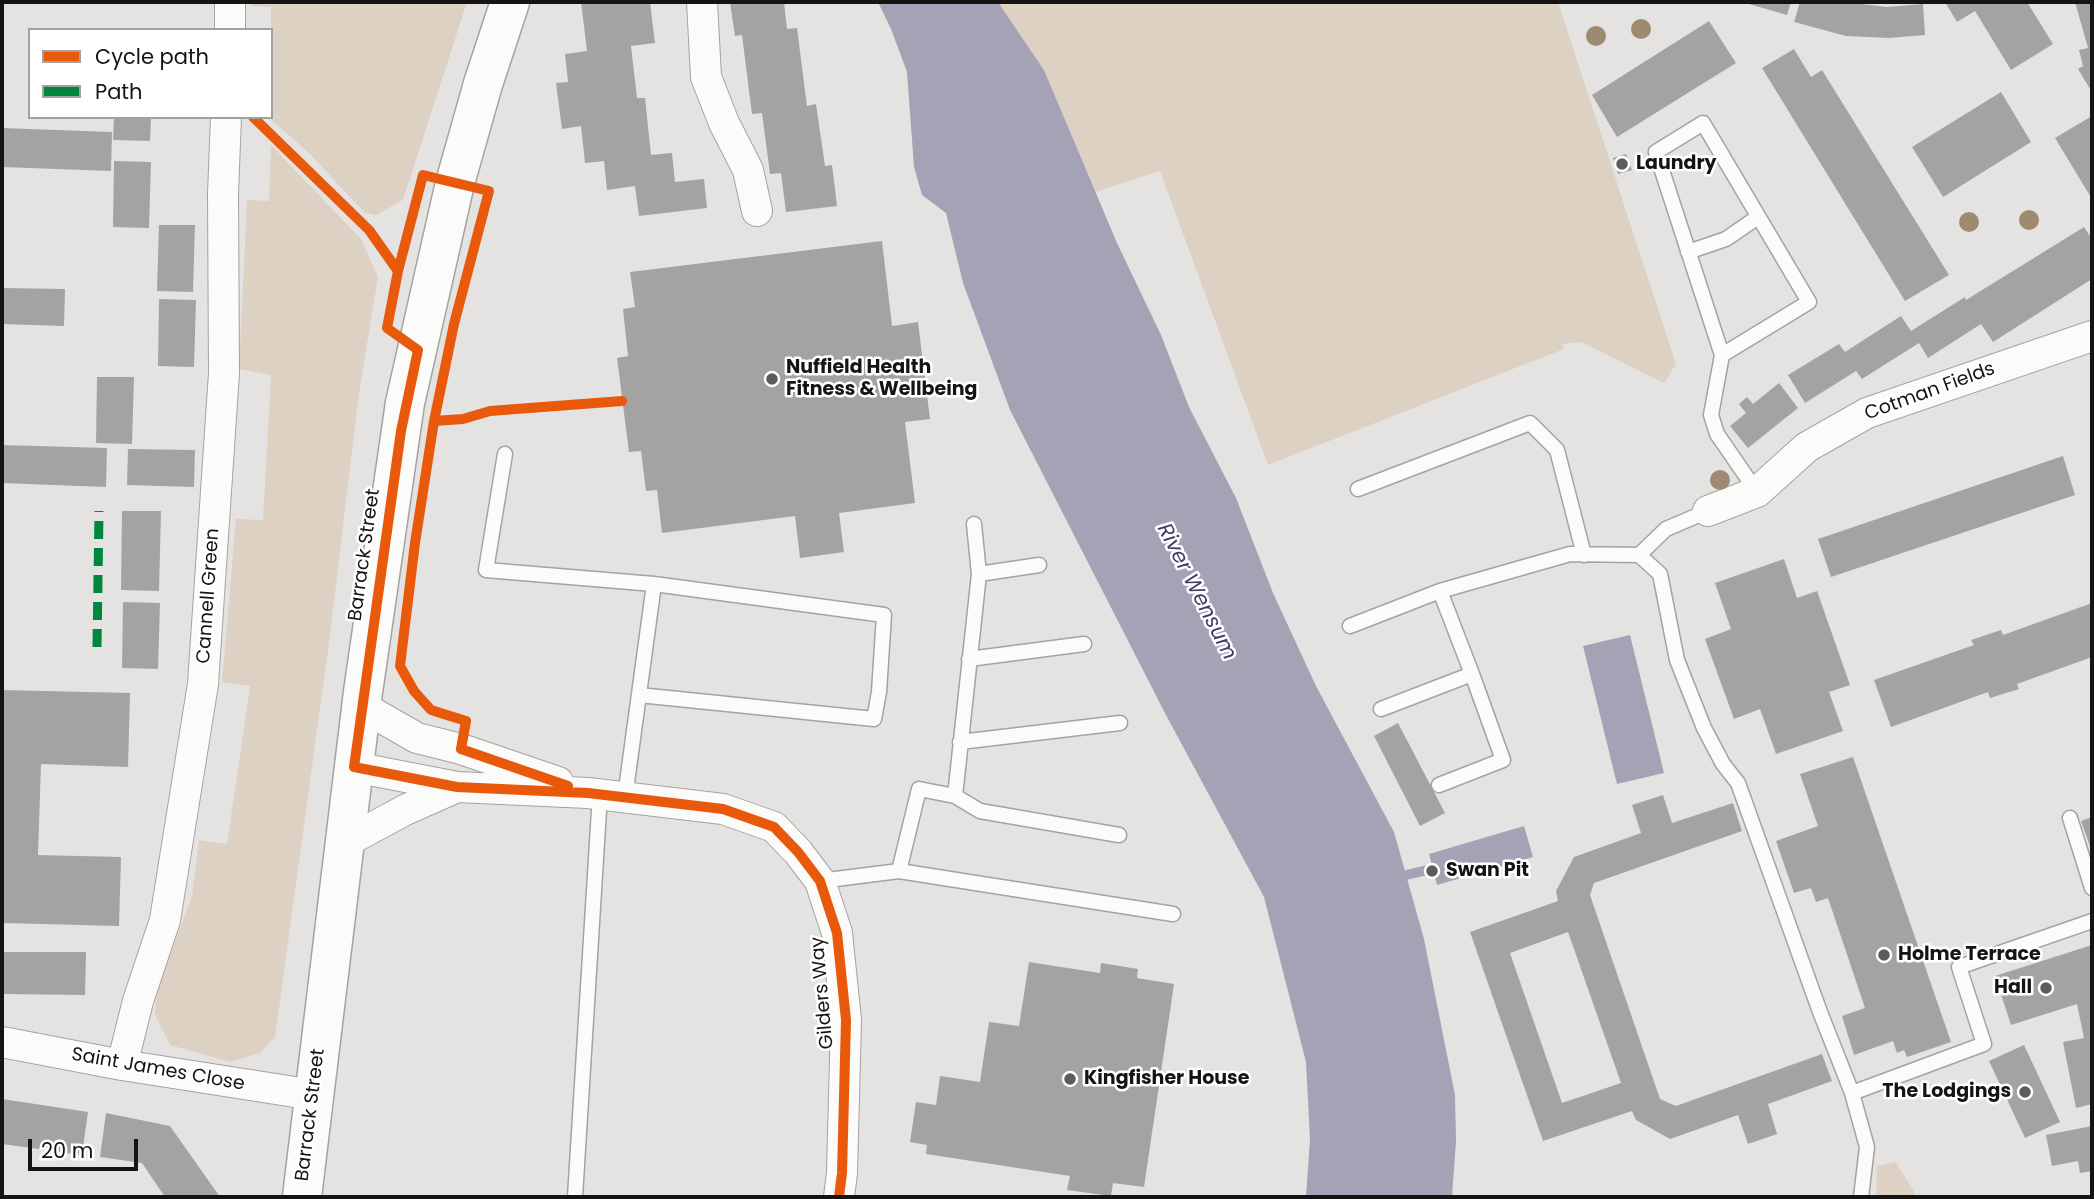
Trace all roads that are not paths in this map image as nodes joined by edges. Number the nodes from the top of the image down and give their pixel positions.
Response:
1 (230, 2) edge
2 (510, 2) edge
3 (702, 2) edge
4 (230, 28) edge
5 (226, 119) edge
6 (757, 211) dead end
7 (1759, 217) junction
8 (1688, 252) junction
9 (2092, 336) edge
10 (1723, 355) junction
11 (505, 454) dead end
12 (1358, 489) dead end
13 (1757, 492) junction
14 (1708, 511) joint
15 (974, 524) dead end
16 (1584, 555) junction
17 (1639, 555) junction
18 (1039, 565) dead end
19 (979, 574) junction
20 (654, 584) junction
21 (1440, 591) junction
22 (1350, 626) dead end
23 (1084, 644) dead end
24 (970, 659) junction
25 (1472, 674) junction
26 (639, 695) junction
27 (362, 706) junction
28 (1381, 709) dead end
29 (1120, 723) dead end
30 (960, 742) junction
31 (354, 767) junction
32 (1439, 785) dead end
33 (457, 788) junction
34 (605, 794) junction
35 (955, 796) junction
36 (2070, 818) dead end
37 (1119, 835) dead end
38 (344, 843) junction
39 (898, 872) junction
40 (820, 881) junction
41 (2092, 888) edge
42 (1173, 914) dead end
43 (2092, 921) edge
44 (2, 1042) edge
45 (122, 1065) junction
46 (1852, 1093) junction
47 (314, 1095) junction
48 (302, 1197) edge
49 (575, 1197) edge
50 (839, 1197) edge
51 (1861, 1197) edge

1 - 4 street
2 - 27 main road, Barrack Street
3 - 6 street
5 - 45 street, Cannell Green
7 - 8 lane
7 - 8 lane
7 - 10 lane
8 - 10 lane
9 - 13 street, Cotman Fields
10 - 13 lane
11 - 20 lane
12 - 16 lane
13 - 14 street, Cotman Fields
14 - 17 lane
15 - 19 lane
16 - 17 lane
16 - 21 lane
17 - 46 lane
18 - 19 lane
19 - 24 lane
20 - 26 lane
20 - 26 lane
21 - 22 lane
21 - 25 lane
23 - 24 lane
24 - 30 lane
25 - 28 lane
25 - 32 lane
26 - 34 lane
27 - 31 main road, Barrack Street
27 - 34 street, Gilders Way
29 - 30 lane
30 - 35 lane
31 - 33 street, Gilders Way
31 - 38 main road, Barrack Street
33 - 34 street, Gilders Way
33 - 38 street, Gilders Way
34 - 40 street, Gilders Way
34 - 49 lane
35 - 37 lane
35 - 39 lane
36 - 41 lane
38 - 47 main road, Barrack Street
39 - 40 lane
39 - 42 lane
40 - 50 street, Gilders Way
43 - 46 lane
44 - 45 street, Saint James Close
45 - 47 street, Saint James Close
46 - 51 lane
47 - 48 main road, Barrack Street

